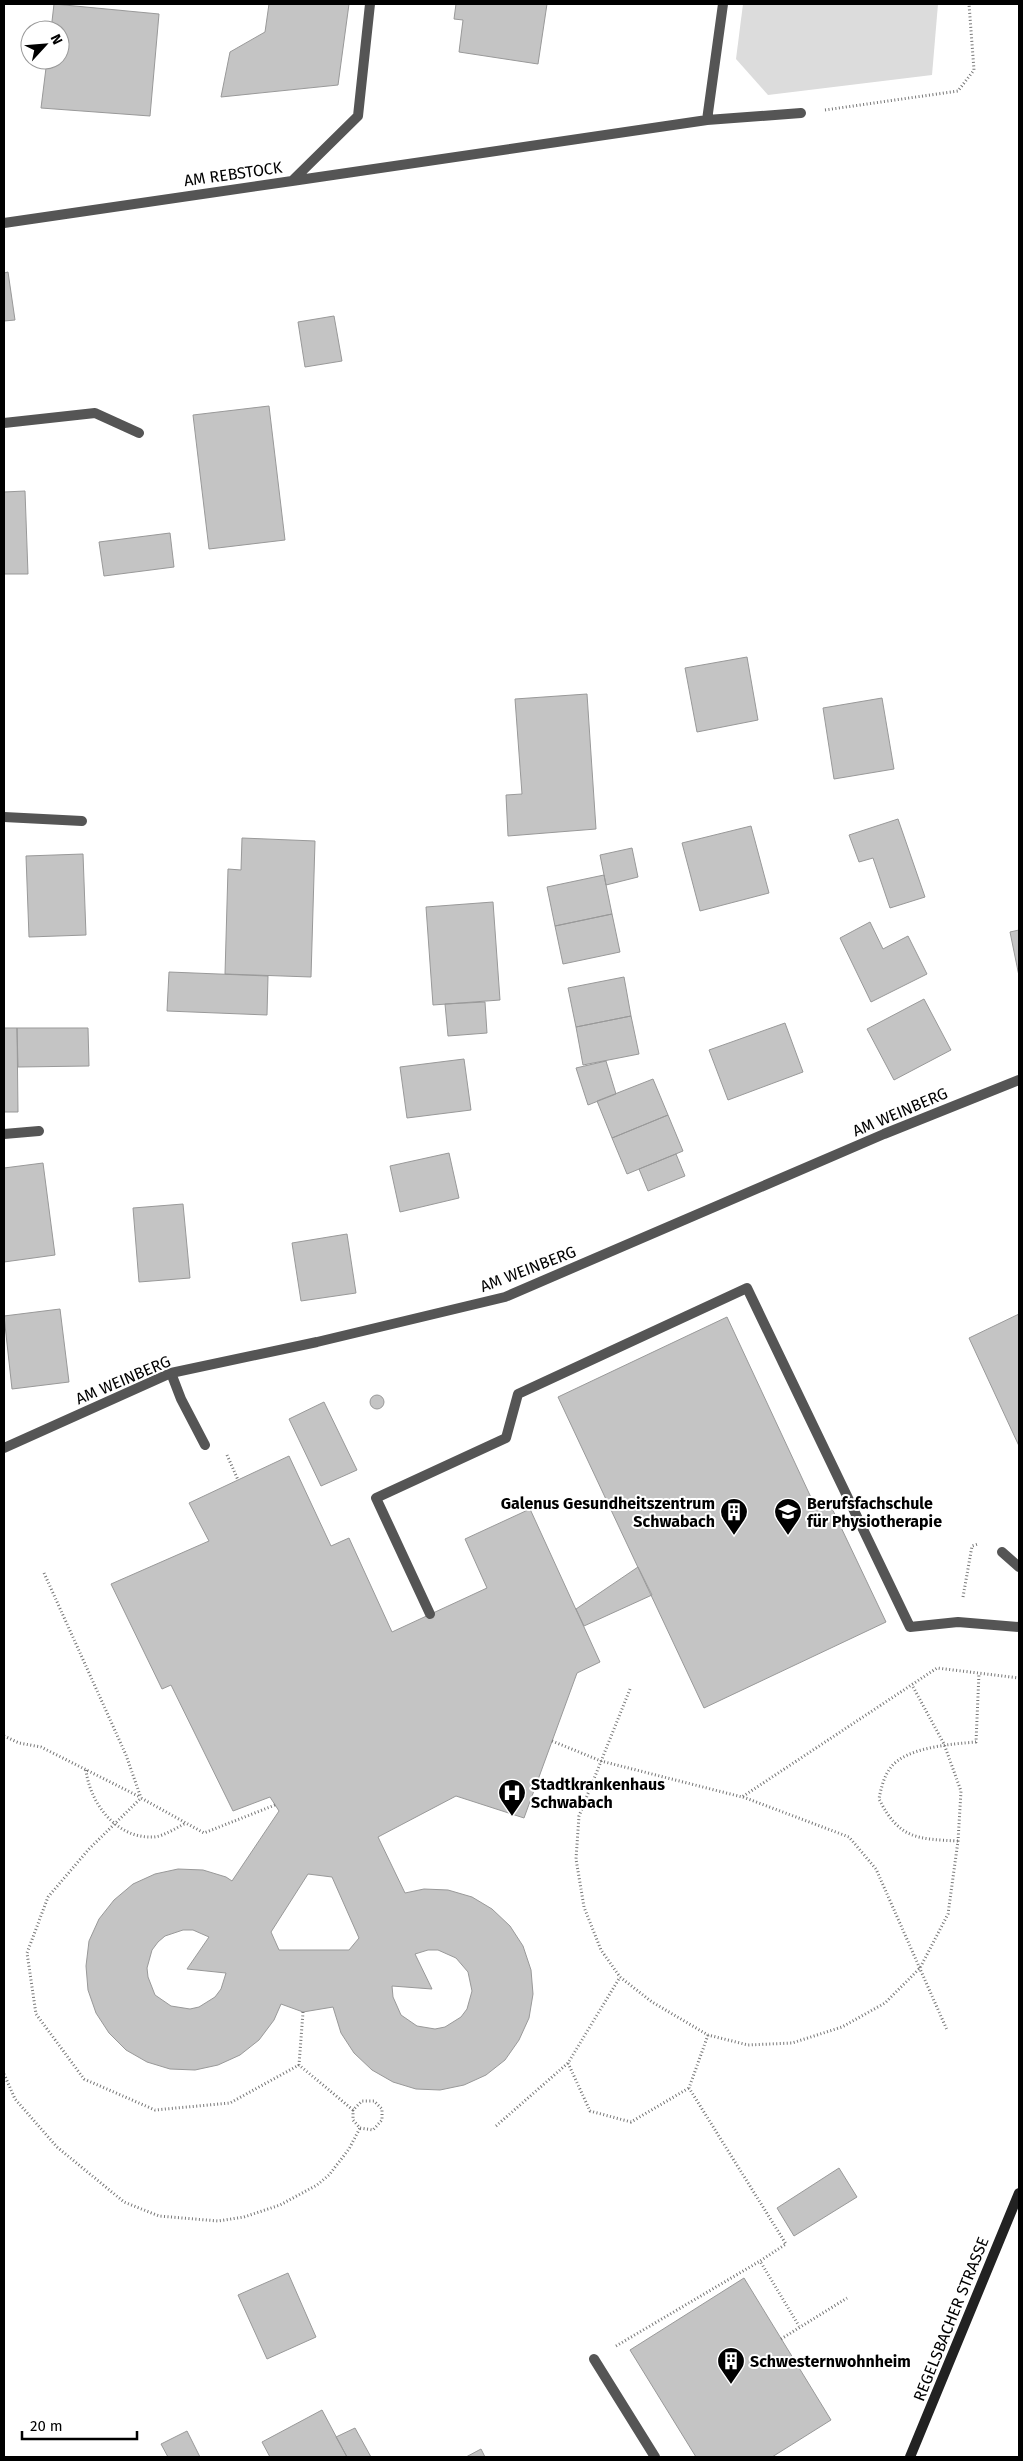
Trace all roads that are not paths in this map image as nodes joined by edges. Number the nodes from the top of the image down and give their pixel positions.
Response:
1 (370, 4) edge
2 (724, 4) edge
3 (801, 113) road end
4 (707, 120) junction
5 (292, 181) junction
6 (4, 223) edge
7 (4, 423) edge
8 (140, 433) dead end
9 (4, 817) edge
10 (82, 821) dead end
11 (1019, 1080) edge
12 (39, 1131) dead end
13 (4, 1134) edge
14 (171, 1373) junction
15 (205, 1445) dead end
16 (4, 1448) edge
17 (1002, 1552) dead end
18 (1019, 1567) edge
19 (430, 1614) dead end
20 (1019, 1627) edge
21 (1019, 2193) edge
22 (594, 2359) road end
23 (655, 2457) edge
24 (910, 2457) edge

1 - 5 street, AM REBSTOCK
2 - 4 street
3 - 4 street
4 - 5 street
5 - 6 street, AM REBSTOCK
7 - 8 street
9 - 10 street
11 - 14 street, AM WEINBERG
12 - 13 street
14 - 15 street
14 - 16 street, AM WEINBERG
17 - 18 street
19 - 20 street
21 - 24 main road, REGELSBACHER STRASSE
22 - 23 street

